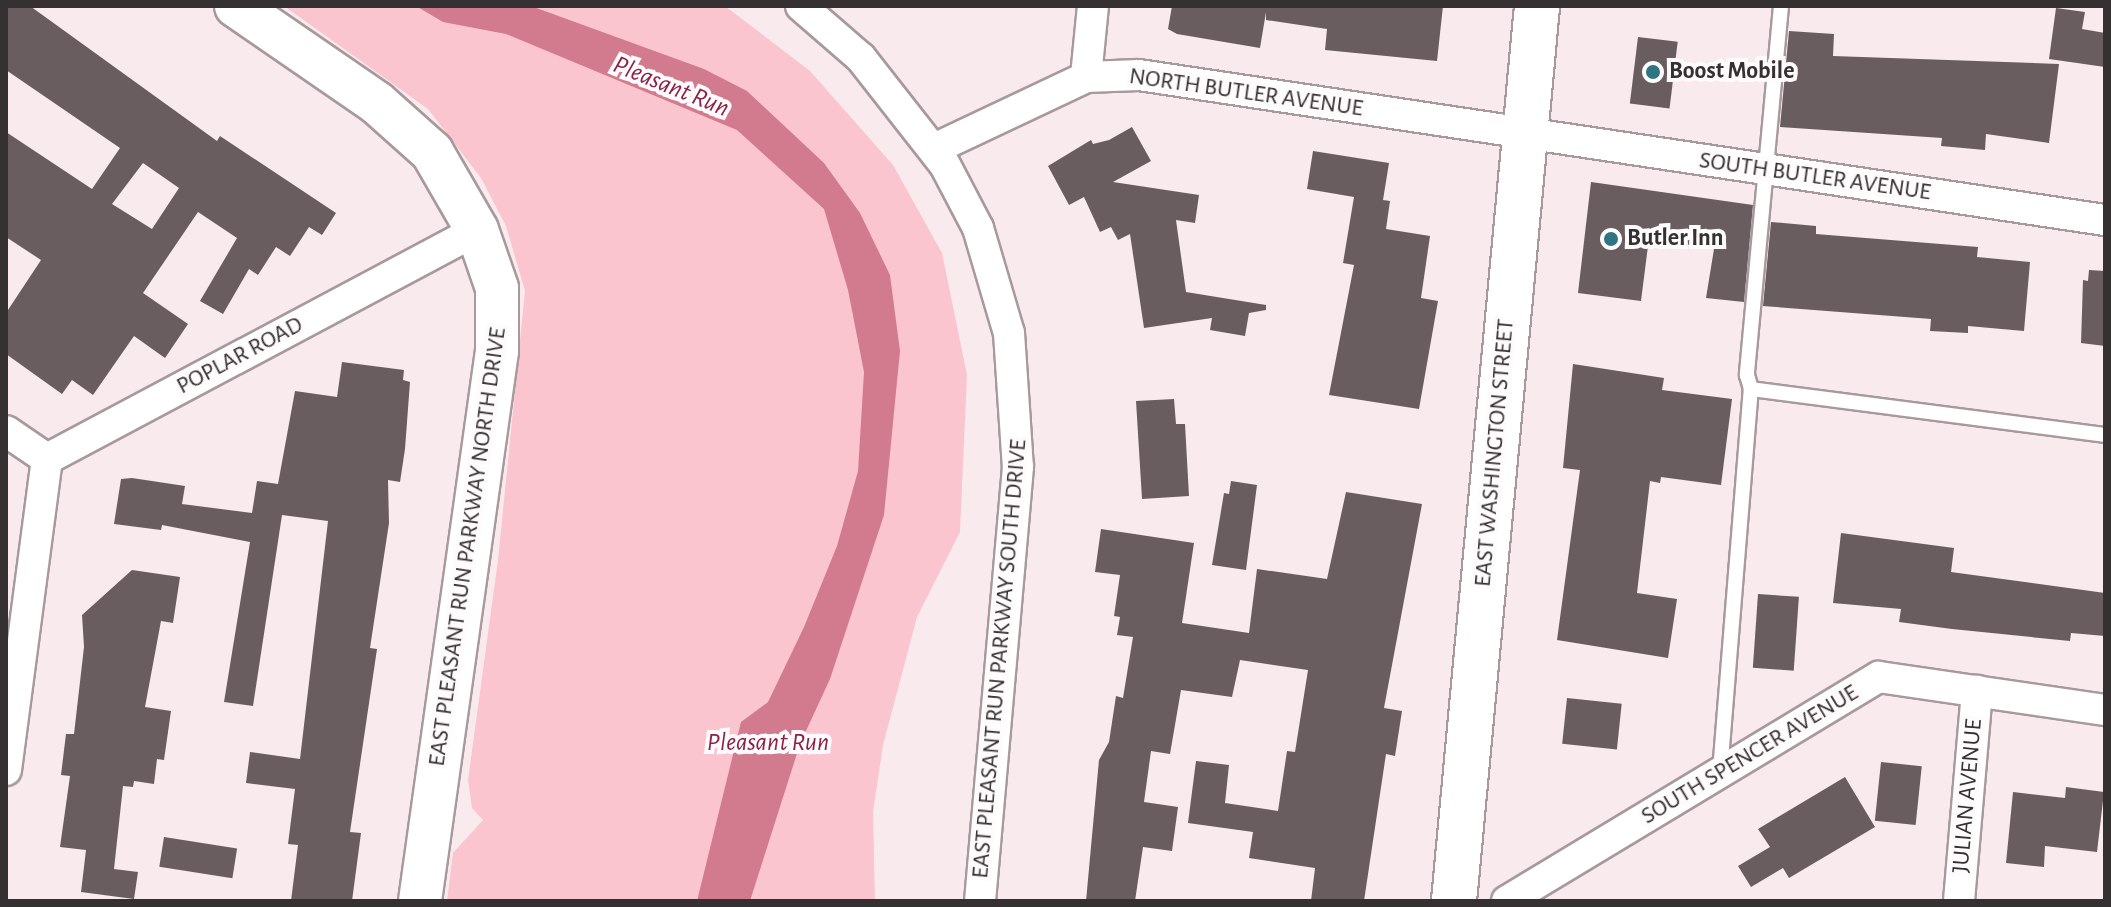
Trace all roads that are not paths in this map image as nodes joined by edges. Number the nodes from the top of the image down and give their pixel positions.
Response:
1 (236, 6) edge
2 (801, 6) edge
3 (1093, 6) edge
4 (1537, 6) edge
5 (1781, 6) edge
6 (1086, 77) junction
7 (1525, 134) junction
8 (934, 149) junction
9 (1767, 170) junction
10 (2105, 220) edge
11 (477, 230) junction
12 (1751, 389) junction
13 (6, 431) edge
14 (2105, 435) edge
15 (47, 459) junction
16 (1977, 691) junction
17 (2105, 710) edge
18 (6, 770) edge
19 (1720, 773) junction
20 (420, 901) edge
21 (980, 901) edge
22 (1454, 901) edge
23 (1507, 901) edge
24 (1959, 901) edge

1 - 11 main road, EAST PLEASANT RUN PARKWAY NORTH DRIVE
2 - 8 street, EAST PLEASANT RUN PARKWAY SOUTH DRIVE
3 - 6 street
4 - 7 main road, EAST WASHINGTON STREET
5 - 9 lane
6 - 7 street, NORTH BUTLER AVENUE
6 - 8 street, NORTH BUTLER AVENUE
7 - 9 street, SOUTH BUTLER AVENUE
7 - 22 main road, EAST WASHINGTON STREET
8 - 21 street, EAST PLEASANT RUN PARKWAY SOUTH DRIVE
9 - 10 street, SOUTH BUTLER AVENUE
9 - 12 lane
11 - 15 street, POPLAR ROAD
11 - 20 main road, EAST PLEASANT RUN PARKWAY NORTH DRIVE
12 - 14 lane
12 - 19 lane
13 - 15 street
15 - 18 street
16 - 17 street, SOUTH SPENCER AVENUE
16 - 19 street, SOUTH SPENCER AVENUE
16 - 24 street, JULIAN AVENUE
19 - 23 street, SOUTH SPENCER AVENUE

